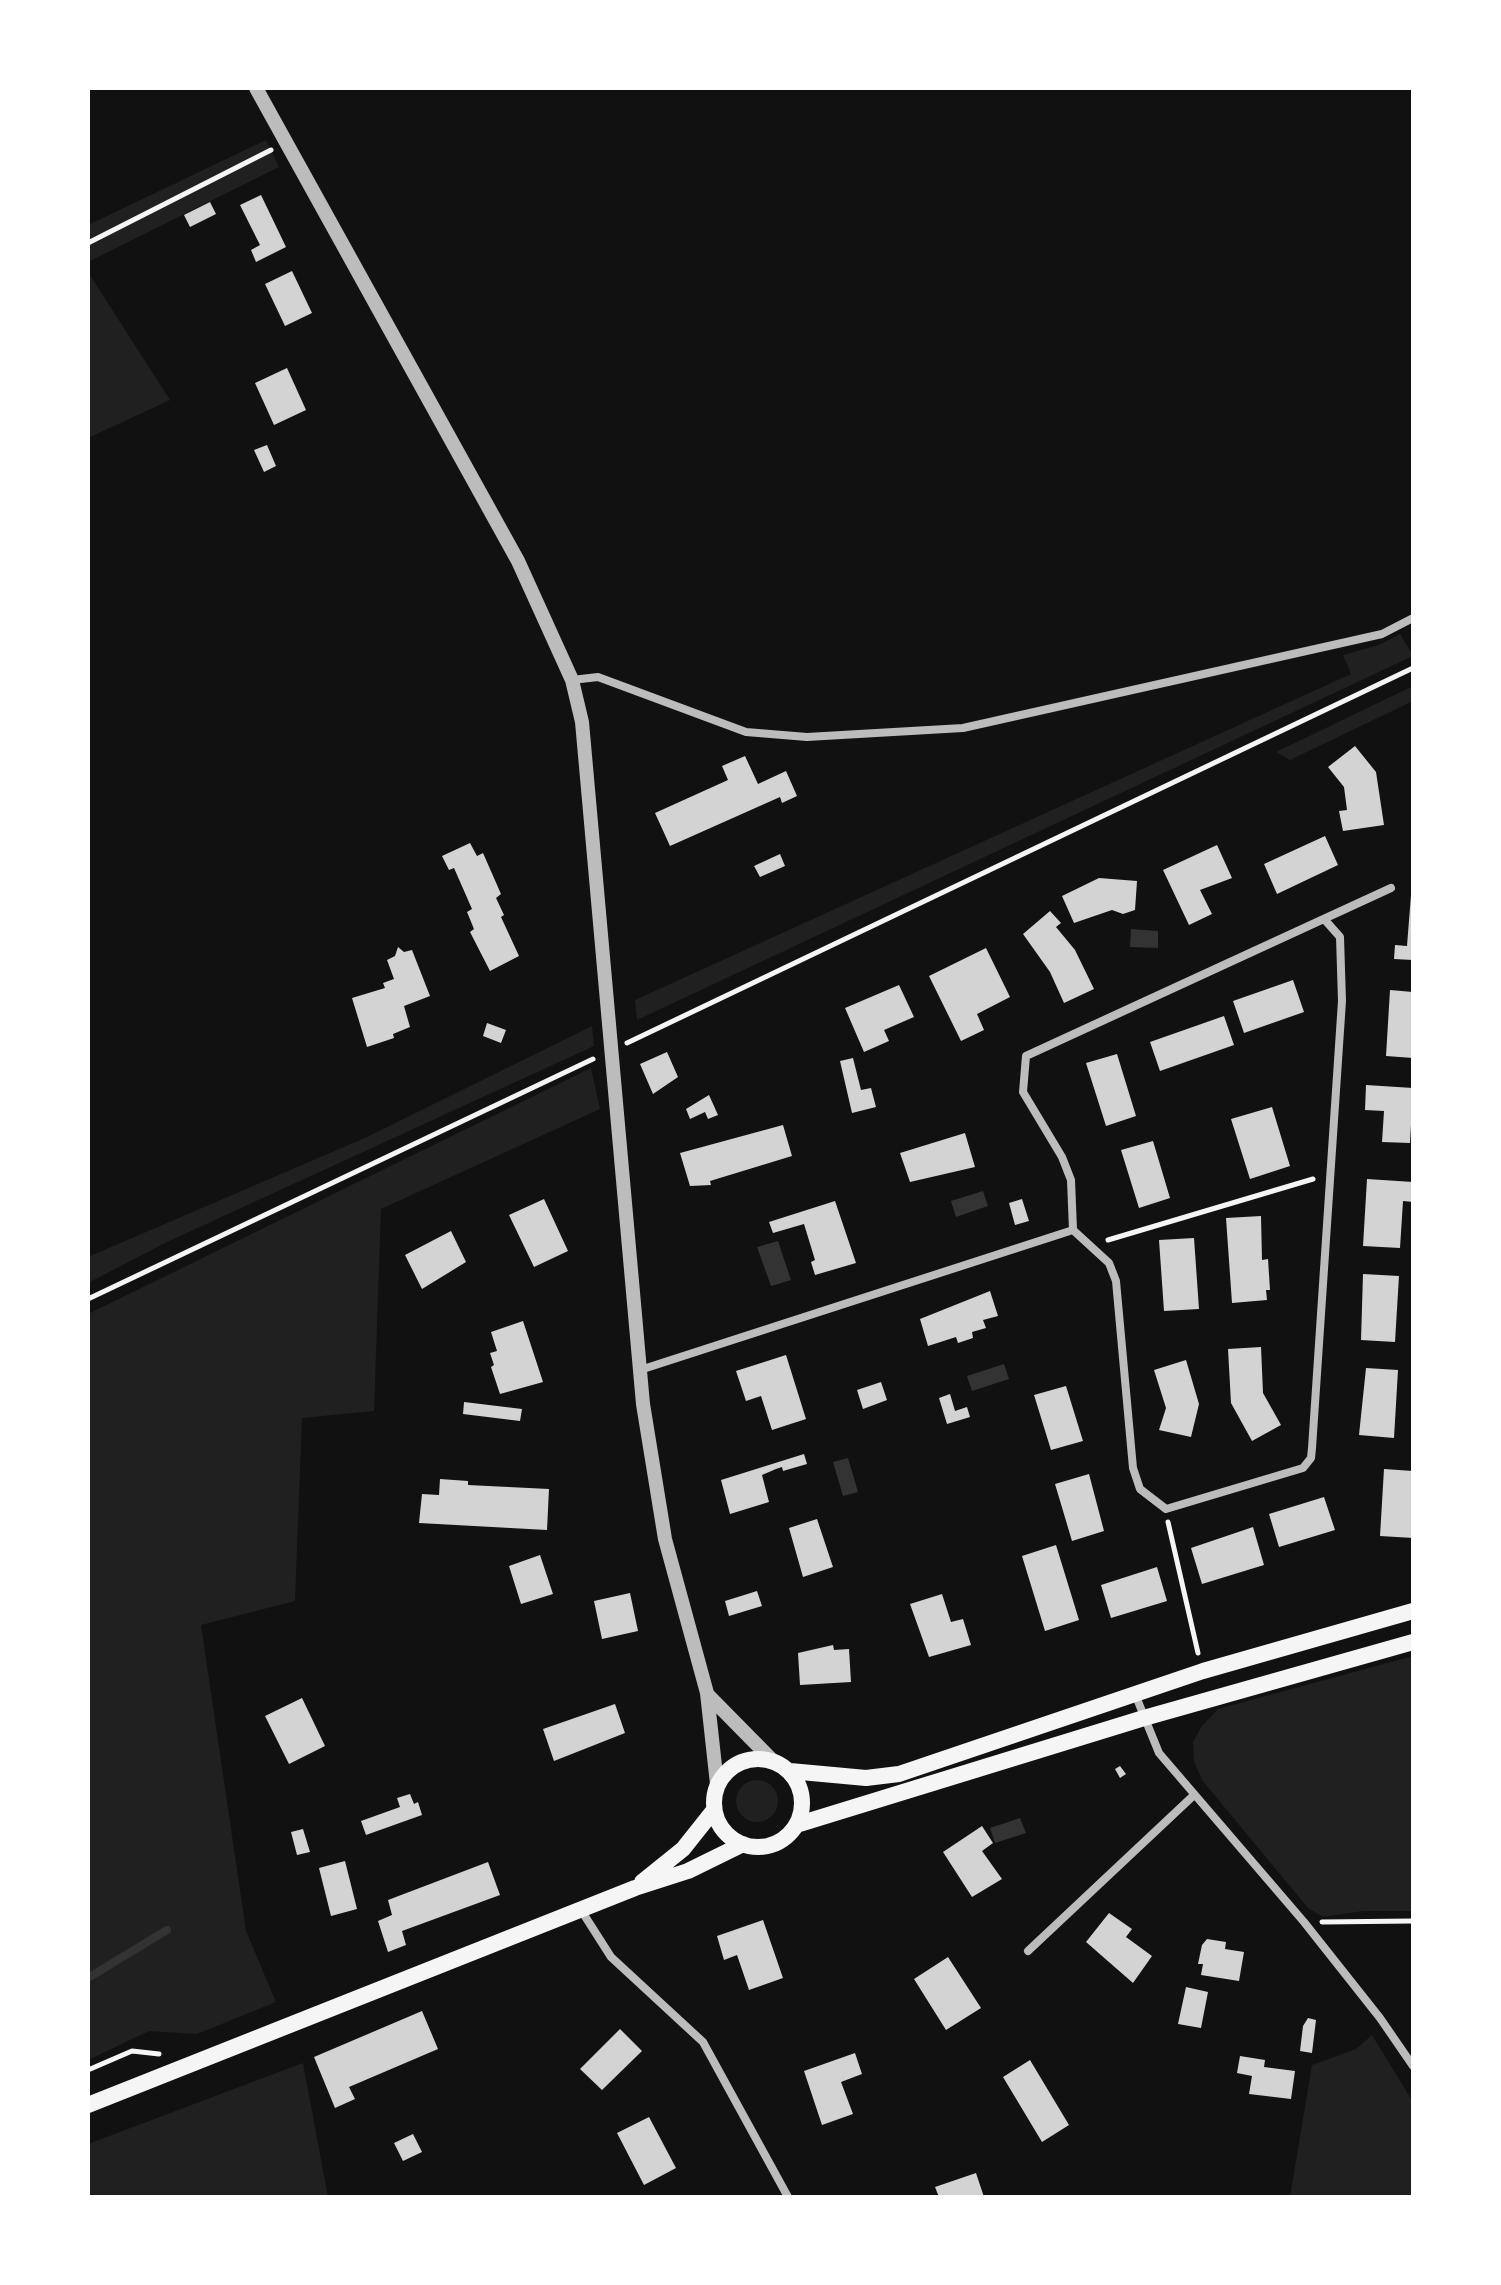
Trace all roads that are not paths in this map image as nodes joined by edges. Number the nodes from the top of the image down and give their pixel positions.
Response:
1 (256, 88) edge
2 (1413, 618) edge
3 (572, 680) junction
4 (1391, 888) dead end
5 (1325, 920) junction
6 (1073, 1230) junction
7 (639, 1370) junction
8 (1413, 1611) edge
9 (1413, 1642) edge
10 (707, 1693) junction
11 (1135, 1693) junction
12 (1144, 1718) junction
13 (773, 1761) junction
14 (790, 1771) junction
15 (717, 1784) junction
16 (1193, 1796) junction
17 (714, 1810) junction
18 (796, 1825) junction
19 (743, 1844) junction
20 (635, 1888) junction
21 (581, 1910) junction
22 (1028, 1951) dead end
23 (1413, 2066) edge
24 (88, 2105) edge
25 (788, 2197) edge

1 - 3 street
2 - 3 street
3 - 7 street
4 - 5 street
5 - 6 street
5 - 6 street
6 - 7 street
7 - 10 street
8 - 11 main road
9 - 12 main road
10 - 13 street
10 - 15 street
11 - 12 street
11 - 14 main road
12 - 16 street
12 - 18 main road
13 - 14 main road
13 - 15 main road
14 - 18 main road
15 - 17 main road
16 - 22 street
16 - 23 street
17 - 19 main road
17 - 20 main road
18 - 19 main road
19 - 20 main road
20 - 21 main road
21 - 24 main road
21 - 25 street

